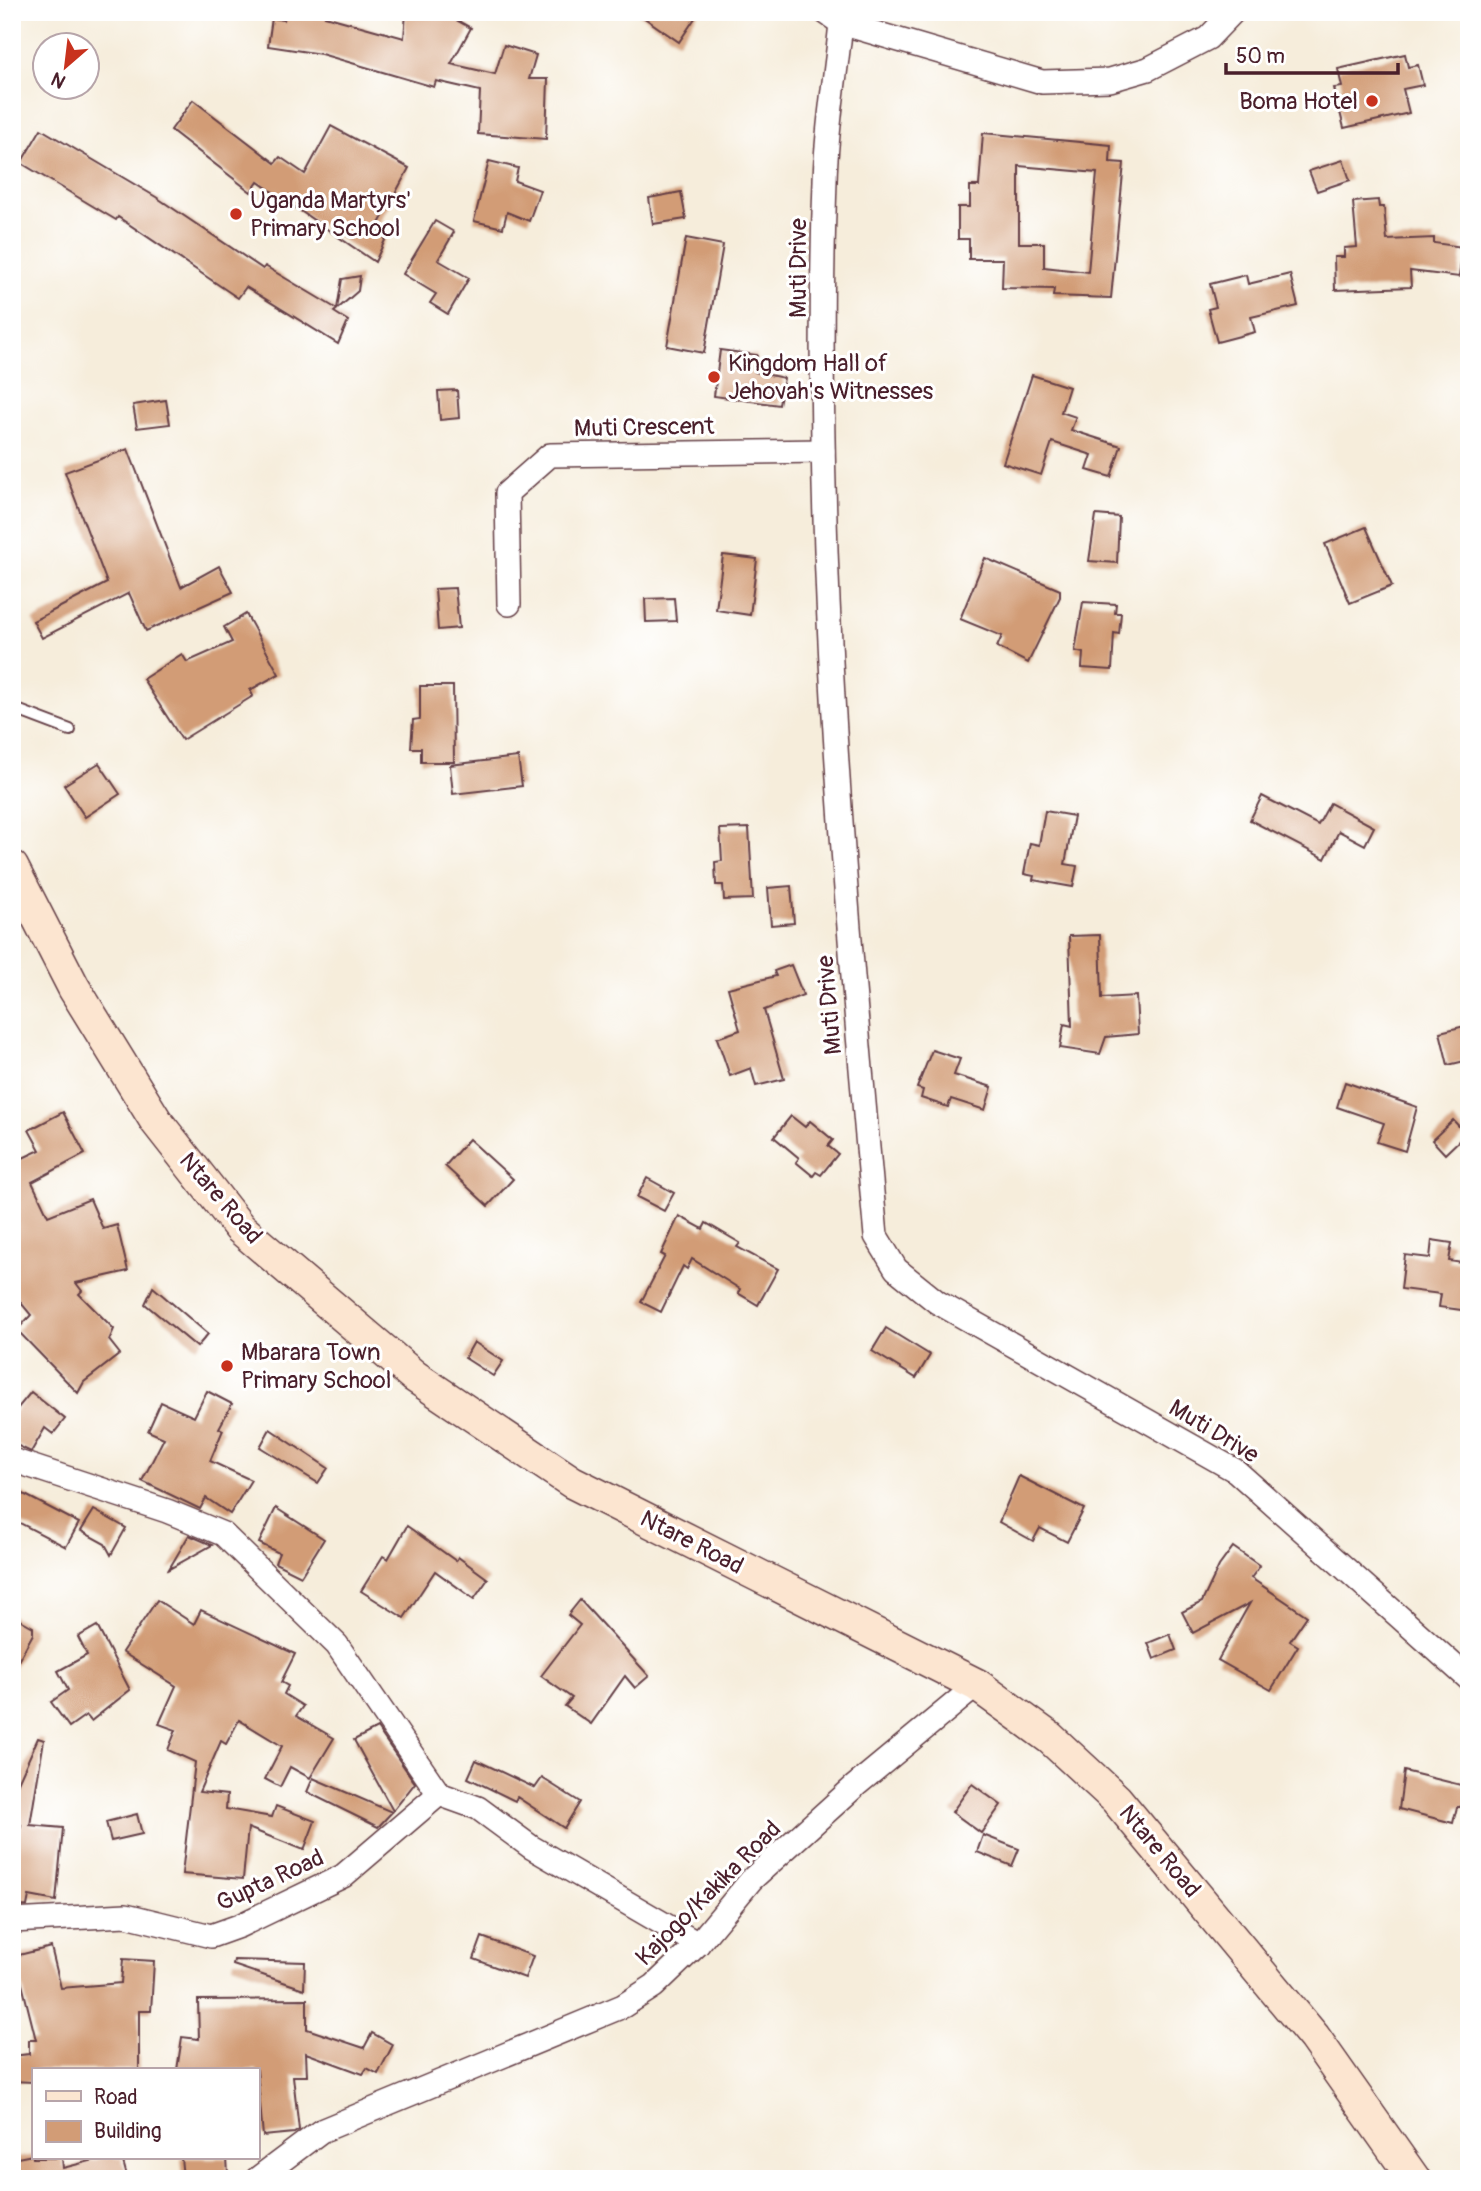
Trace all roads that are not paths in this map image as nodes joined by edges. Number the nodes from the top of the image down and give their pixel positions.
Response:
1 (1233, 12) edge
2 (833, 18) edge
3 (823, 452) junction
4 (509, 604) dead end
5 (12, 708) edge
6 (70, 730) dead end
7 (12, 867) edge
8 (12, 1460) edge
9 (1469, 1679) edge
10 (977, 1685) junction
11 (439, 1794) junction
12 (12, 1921) edge
13 (698, 1944) junction
14 (257, 2179) edge
15 (1414, 2179) edge

1 - 2 street
2 - 3 street, Muti Drive
3 - 4 street, Muti Crescent
3 - 9 street, Muti Drive
5 - 6 lane
7 - 10 main road, Ntare Road
8 - 11 street
10 - 13 street, Kajogo/Kakika Road
10 - 15 main road, Ntare Road
11 - 12 street, Gupta Road
11 - 13 street
13 - 14 street, Kajogo/Kakika Road

